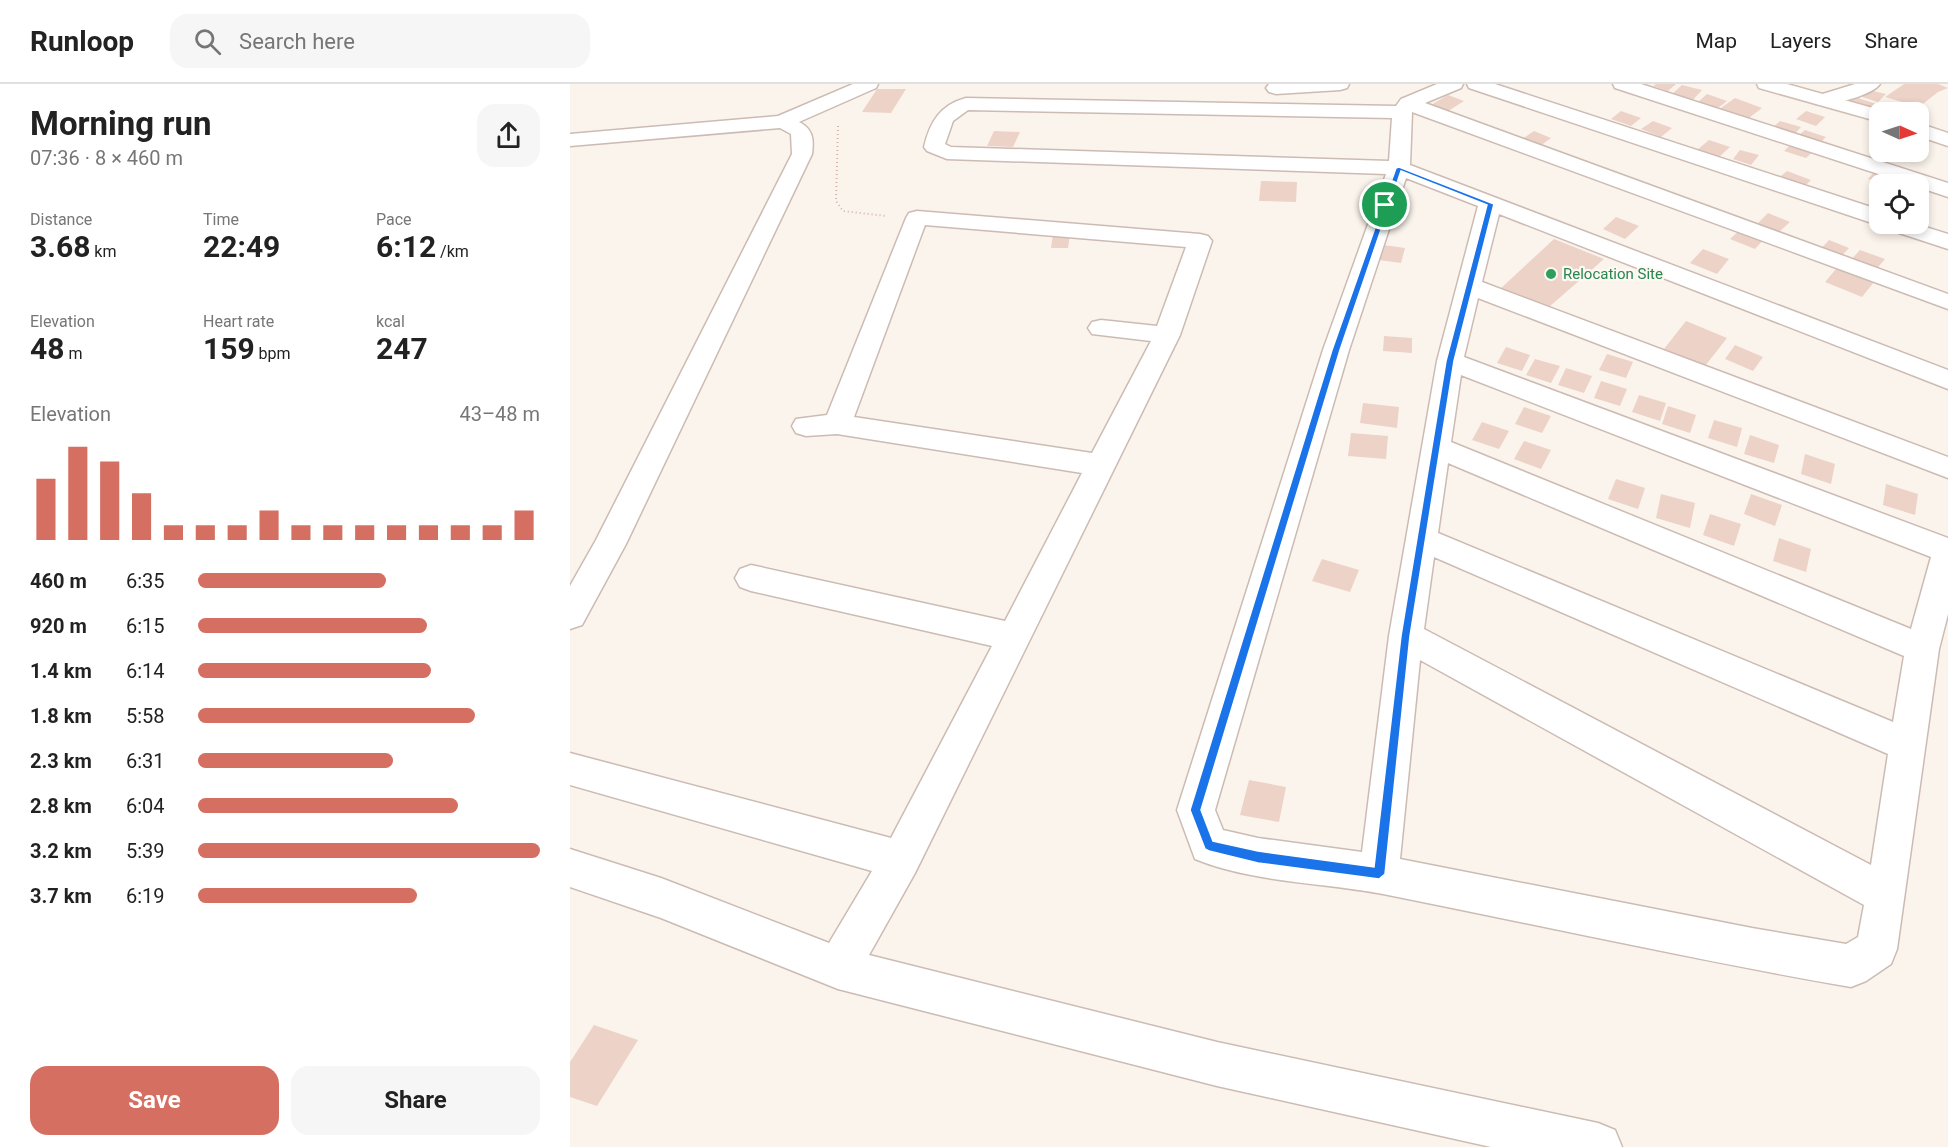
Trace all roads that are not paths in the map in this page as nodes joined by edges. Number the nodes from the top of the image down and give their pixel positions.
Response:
1 (868, 84) edge
2 (1340, 84) edge
3 (1454, 84) edge
4 (1476, 84) edge
5 (1622, 84) edge
6 (1766, 84) edge
7 (1871, 84) edge
8 (1258, 89) dead end
9 (1823, 100) junction
10 (1405, 108) junction
11 (1869, 113) edge
12 (782, 122) junction
13 (1929, 133) edge
14 (570, 140) edge
15 (1948, 140) edge
16 (1399, 168) junction
17 (1948, 189) edge
18 (1490, 204) junction
19 (1869, 214) edge
20 (1924, 234) edge
21 (1948, 242) edge
22 (1470, 286) junction
23 (1948, 302) edge
24 (1101, 328) dead end
25 (1167, 335) junction
26 (1450, 361) junction
27 (1948, 380) edge
28 (837, 424) junction
29 (806, 426) dead end
30 (1437, 447) junction
31 (1100, 465) junction
32 (1948, 468) edge
33 (1422, 539) junction
34 (1948, 552) edge
35 (751, 579) dead end
36 (570, 616) edge
37 (1406, 636) junction
38 (1014, 637) junction
39 (1922, 649) junction
40 (1908, 745) junction
41 (571, 769) edge
42 (901, 860) junction
43 (570, 868) edge
44 (1379, 874) junction
45 (1886, 895) junction
46 (838, 968) junction
47 (1598, 1147) edge

1 - 12 street
2 - 8 street
3 - 10 street
4 - 19 street
5 - 17 street
6 - 9 street
7 - 9 street
9 - 11 street
10 - 16 street
10 - 16 street
10 - 23 street
12 - 14 street
12 - 36 street
13 - 15 street
16 - 18 street
16 - 44 street
18 - 22 street
18 - 27 street
20 - 21 street
22 - 26 street
22 - 32 street
24 - 25 street
25 - 28 street
25 - 31 street
26 - 30 street
26 - 34 street
28 - 29 street
28 - 31 street
30 - 33 street
30 - 39 street
31 - 38 street
33 - 37 street
33 - 40 street
34 - 39 street
35 - 38 street
37 - 44 street
37 - 45 street
38 - 42 street
39 - 40 street
40 - 45 street
41 - 42 street
42 - 46 street
43 - 46 street
44 - 45 street
46 - 47 street

